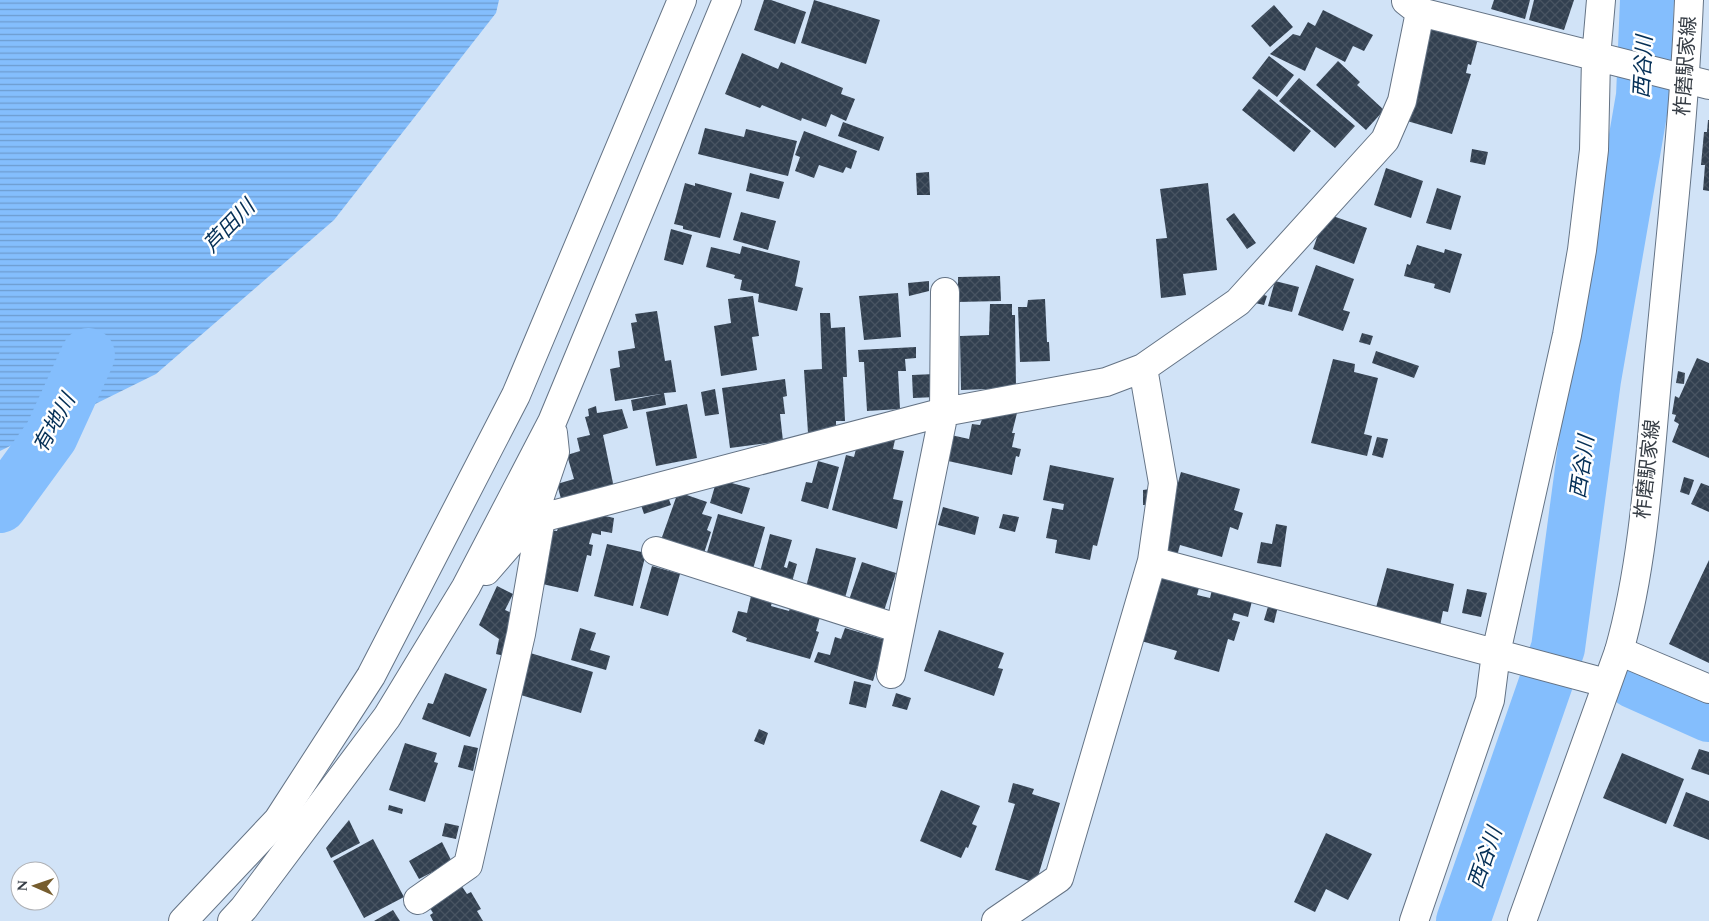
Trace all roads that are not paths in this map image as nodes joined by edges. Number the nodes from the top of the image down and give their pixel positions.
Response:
1 (682, 0) edge
2 (728, 0) edge
3 (1601, 0) edge
4 (1689, 0) edge
5 (1413, 6) edge
6 (1596, 58) junction
7 (1697, 83) edge
8 (945, 292) dead end
9 (1143, 368) junction
10 (944, 412) junction
11 (552, 422) junction
12 (537, 518) junction
13 (656, 551) dead end
14 (1152, 560) junction
15 (466, 586) junction
16 (900, 629) junction
17 (1619, 651) junction
18 (1496, 653) junction
19 (891, 674) dead end
20 (1606, 683) junction
21 (1709, 689) edge
22 (418, 900) dead end
23 (183, 921) edge
24 (232, 921) edge
25 (996, 921) edge
26 (1414, 921) edge
27 (1522, 921) edge

1 - 23 street
2 - 11 street
3 - 6 street
4 - 7 street, 柞磨駅家線
5 - 6 street
5 - 9 street
6 - 7 street
6 - 18 street
7 - 17 street, 柞磨駅家線
8 - 10 street
9 - 10 street
9 - 14 street
10 - 12 street
10 - 16 street
11 - 12 street
11 - 15 street
12 - 15 street
12 - 22 street
13 - 16 street
14 - 18 street
14 - 25 street
15 - 24 street
16 - 19 street
17 - 20 street, 柞磨駅家線
17 - 21 street
18 - 20 street
18 - 26 street
20 - 27 street, 柞磨駅家線

